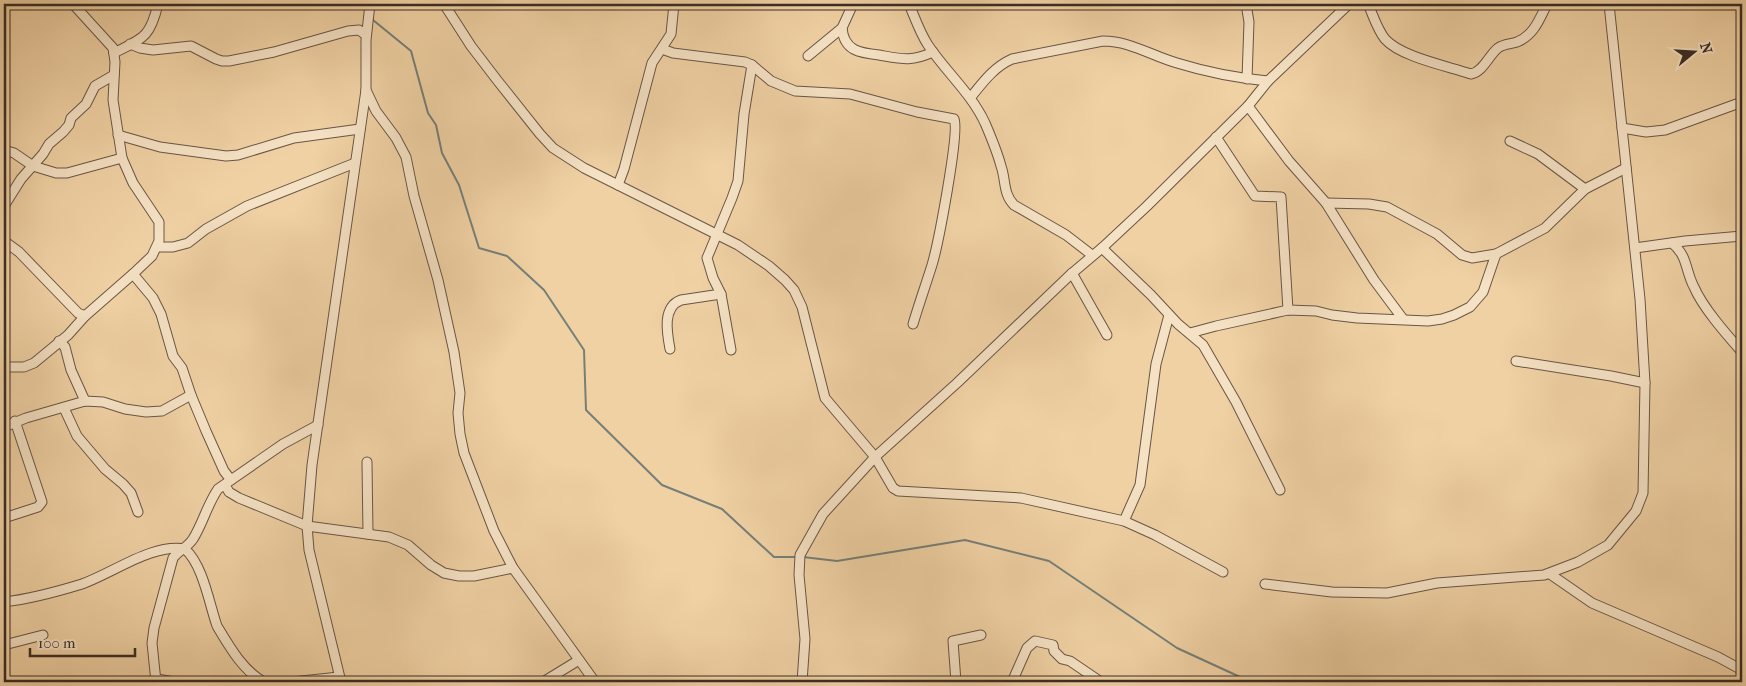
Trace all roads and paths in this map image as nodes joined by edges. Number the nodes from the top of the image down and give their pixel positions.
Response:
1 (72, 4) edge
2 (158, 4) edge
3 (370, 4) edge
4 (444, 4) edge
5 (674, 4) edge
6 (853, 4) edge
7 (909, 4) edge
8 (1246, 4) edge
9 (1349, 4) edge
10 (1368, 4) edge
11 (1547, 4) edge
12 (1609, 4) edge
13 (842, 28) junction
14 (366, 35) junction
15 (130, 44) junction
16 (662, 49) junction
17 (933, 52) junction
18 (114, 53) junction
19 (808, 56) dead end
20 (752, 65) junction
21 (114, 75) junction
22 (1247, 79) junction
23 (1268, 81) junction
24 (366, 90) junction
25 (971, 97) junction
26 (1742, 102) edge
27 (1248, 106) junction
28 (1622, 128) junction
29 (360, 129) junction
30 (118, 135) junction
31 (1216, 137) junction
32 (1510, 141) dead end
33 (4, 150) edge
34 (122, 158) junction
35 (355, 163) junction
36 (32, 166) junction
37 (1626, 168) junction
38 (618, 185) junction
39 (1585, 190) junction
40 (1326, 203) junction
41 (4, 206) edge
42 (717, 235) junction
43 (1742, 236) edge
44 (4, 241) edge
45 (1672, 243) junction
46 (157, 247) junction
47 (1102, 248) junction
48 (1635, 248) junction
49 (1496, 254) junction
50 (1092, 255) junction
51 (1072, 273) junction
52 (133, 274) junction
53 (721, 294) junction
54 (1288, 310) junction
55 (1169, 314) junction
56 (84, 316) junction
57 (1403, 319) junction
58 (913, 324) dead end
59 (1190, 333) junction
60 (1107, 336) dead end
61 (59, 341) junction
62 (670, 349) dead end
63 (731, 350) dead end
64 (1742, 352) edge
65 (1516, 361) dead end
66 (4, 367) edge
67 (1645, 383) junction
68 (191, 395) junction
69 (85, 400) junction
70 (64, 408) junction
71 (15, 421) junction
72 (318, 425) junction
73 (4, 427) edge
74 (874, 457) junction
75 (367, 462) dead end
76 (224, 471) junction
77 (225, 485) junction
78 (1280, 490) dead end
79 (138, 512) dead end
80 (4, 518) edge
81 (1124, 522) junction
82 (307, 526) junction
83 (368, 534) junction
84 (185, 548) junction
85 (513, 568) junction
86 (1223, 572) dead end
87 (1550, 574) junction
88 (1265, 584) dead end
89 (4, 602) edge
90 (43, 635) dead end
91 (981, 635) dead end
92 (4, 645) edge
93 (579, 660) junction
94 (1742, 670) edge
95 (251, 679) edge
96 (340, 679) edge
97 (157, 680) edge
98 (174, 682) edge
99 (264, 682) edge
100 (292, 682) edge
101 (543, 682) edge
102 (595, 682) edge
103 (802, 682) edge
104 (956, 682) edge
105 (1012, 682) edge
106 (1101, 682) edge

1 - 18 street
2 - 15 street
3 - 14 street
4 - 38 street
5 - 16 street
6 - 13 street
7 - 17 street
8 - 22 street
9 - 23 street
10 - 11 street
12 - 28 street
13 - 17 street
13 - 19 street
14 - 15 street
14 - 24 street
15 - 18 street
16 - 20 street
16 - 38 street
17 - 25 street
18 - 21 street
20 - 42 street
20 - 58 street
21 - 30 street
21 - 36 street
22 - 23 street
22 - 25 street
23 - 27 street
24 - 29 street
24 - 85 street
25 - 50 street
26 - 28 street
27 - 31 street
27 - 40 street
28 - 37 street
29 - 30 street
29 - 35 street
30 - 34 street
31 - 47 street
31 - 54 street
32 - 39 street
33 - 36 street
34 - 36 street
34 - 46 street
35 - 46 street
35 - 72 street
36 - 41 street
37 - 39 street
37 - 48 street
38 - 42 street
39 - 49 street
40 - 49 street
40 - 57 street
42 - 53 street
42 - 74 street
43 - 45 street
44 - 56 street
45 - 48 street
45 - 64 street
46 - 52 street
47 - 50 street
47 - 55 street
48 - 67 street
49 - 57 street
50 - 51 street
51 - 60 street
51 - 74 street
52 - 56 street
52 - 68 street
53 - 62 street
53 - 63 street
54 - 57 street
54 - 59 street
55 - 59 street
55 - 81 street
56 - 61 street
59 - 78 street
61 - 66 street
61 - 69 street
65 - 67 street
67 - 87 street
68 - 69 street
68 - 76 street
69 - 70 street
70 - 71 street
70 - 79 street
71 - 73 street
71 - 80 street
72 - 77 street
72 - 82 street
74 - 81 street
74 - 103 street
75 - 83 street
76 - 77 street
76 - 77 street
77 - 82 street
77 - 84 street
81 - 86 street
82 - 83 street
82 - 96 street
83 - 85 street
84 - 89 street
84 - 95 street
84 - 97 street
85 - 93 street
87 - 88 street
87 - 94 street
90 - 92 street
91 - 104 street
93 - 101 street
93 - 102 street
95 - 99 street
96 - 100 street
97 - 98 street
105 - 106 street

